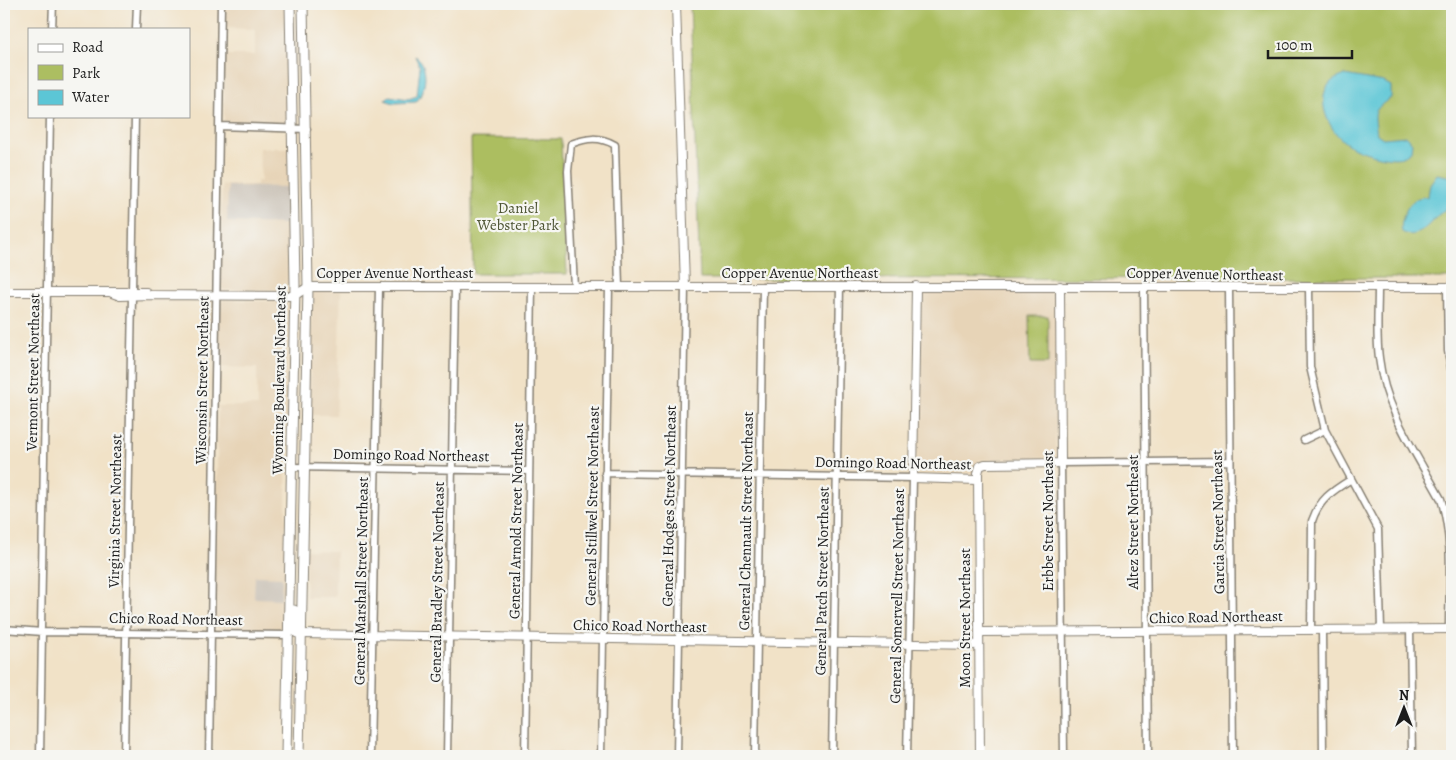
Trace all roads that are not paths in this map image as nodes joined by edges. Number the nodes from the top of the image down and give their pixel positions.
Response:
1 (52, 4) edge
2 (137, 4) edge
3 (221, 4) edge
4 (290, 4) edge
5 (303, 4) edge
6 (676, 4) edge
7 (52, 28) edge
8 (136, 28) edge
9 (50, 118) edge
10 (135, 118) edge
11 (220, 126) junction
12 (294, 128) junction
13 (307, 129) junction
14 (763, 286) junction
15 (840, 286) junction
16 (916, 286) junction
17 (1060, 286) junction
18 (308, 287) junction
19 (379, 287) junction
20 (532, 287) junction
21 (574, 287) junction
22 (609, 287) junction
23 (619, 287) junction
24 (685, 287) junction
25 (1144, 287) junction
26 (1449, 287) edge
27 (455, 288) junction
28 (1228, 288) junction
29 (1308, 288) junction
30 (1378, 288) junction
31 (4, 292) edge
32 (47, 293) junction
33 (132, 294) junction
34 (216, 295) junction
35 (294, 296) junction
36 (1452, 374) edge
37 (1325, 430) junction
38 (1304, 440) dead end
39 (1229, 461) junction
40 (1145, 462) junction
41 (1061, 463) junction
42 (292, 467) junction
43 (304, 467) junction
44 (375, 468) junction
45 (452, 470) junction
46 (529, 471) junction
47 (606, 473) junction
48 (683, 474) junction
49 (758, 475) junction
50 (836, 477) junction
51 (913, 478) junction
52 (977, 480) junction
53 (1350, 480) junction
54 (289, 588) junction
55 (4, 629) edge
56 (1381, 629) junction
57 (1410, 629) junction
58 (1451, 629) edge
59 (41, 630) junction
60 (1311, 630) junction
61 (1322, 630) junction
62 (126, 631) junction
63 (1062, 631) junction
64 (1231, 631) junction
65 (980, 632) junction
66 (1146, 632) junction
67 (211, 633) junction
68 (288, 634) junction
69 (301, 634) junction
70 (373, 635) junction
71 (449, 636) junction
72 (526, 638) junction
73 (603, 640) junction
74 (680, 641) junction
75 (756, 642) junction
76 (833, 643) junction
77 (909, 644) junction
78 (979, 645) junction
79 (301, 690) junction
80 (40, 756) edge
81 (124, 756) edge
82 (209, 756) edge
83 (286, 756) edge
84 (299, 756) edge
85 (370, 756) edge
86 (447, 756) edge
87 (525, 756) edge
88 (601, 756) edge
89 (677, 756) edge
90 (754, 756) edge
91 (832, 756) edge
92 (907, 756) edge
93 (980, 756) edge
94 (1064, 756) edge
95 (1148, 756) edge
96 (1233, 756) edge
97 (1323, 756) edge
98 (1412, 756) edge

1 - 7 street
2 - 8 street
3 - 11 street, Wisconsin Street Northeast
4 - 12 main road, Wyoming Boulevard Northeast
5 - 13 main road, Wyoming Boulevard Northeast
6 - 24 street
9 - 32 street, Vermont Street Northeast
10 - 33 street, Virginia Street Northeast
11 - 12 street
11 - 34 street, Wisconsin Street Northeast
12 - 13 street
12 - 35 main road, Wyoming Boulevard Northeast
13 - 18 main road, Wyoming Boulevard Northeast
14 - 15 street, Copper Avenue Northeast
14 - 24 street, Copper Avenue Northeast
14 - 49 street, General Chennault Street Northeast
15 - 16 street, Copper Avenue Northeast
15 - 50 street, General Patch Street Northeast
16 - 17 street, Copper Avenue Northeast
16 - 51 street, General Somervell Street Northeast
17 - 25 street, Copper Avenue Northeast
17 - 41 street, Erbbe Street Northeast
18 - 19 street, Copper Avenue Northeast
18 - 35 street, Copper Avenue Northeast
18 - 43 main road, Wyoming Boulevard Northeast
19 - 27 street, Copper Avenue Northeast
19 - 44 street, General Marshall Street Northeast
20 - 21 street, Copper Avenue Northeast
20 - 27 street, Copper Avenue Northeast
20 - 46 street, General Arnold Street Northeast
21 - 22 street, Copper Avenue Northeast
21 - 23 street
22 - 23 street, Copper Avenue Northeast
22 - 47 street, General Stillwel Street Northeast
23 - 24 street, Copper Avenue Northeast
24 - 48 street, General Hodges Street Northeast
25 - 28 street, Copper Avenue Northeast
25 - 40 street, Altez Street Northeast
26 - 30 street, Copper Avenue Northeast
26 - 36 street
27 - 45 street, General Bradley Street Northeast
28 - 29 street, Copper Avenue Northeast
28 - 39 street, Garcia Street Northeast
29 - 30 street, Copper Avenue Northeast
29 - 37 street
30 - 58 street
31 - 32 street
32 - 33 street
32 - 59 street, Vermont Street Northeast
33 - 34 street
33 - 62 street, Virginia Street Northeast
34 - 35 street
34 - 67 street, Wisconsin Street Northeast
35 - 42 main road, Wyoming Boulevard Northeast
37 - 38 street
37 - 53 street
39 - 40 street, Domingo Road Northeast
39 - 64 street, Garcia Street Northeast
40 - 41 street, Domingo Road Northeast
40 - 66 street, Altez Street Northeast
41 - 52 street, Domingo Road Northeast
41 - 63 street, Erbbe Street Northeast
42 - 43 street, Domingo Road Northeast
42 - 54 main road, Wyoming Boulevard Northeast
43 - 44 street, Domingo Road Northeast
43 - 69 main road, Wyoming Boulevard Northeast
44 - 45 street, Domingo Road Northeast
44 - 70 street, General Marshall Street Northeast
45 - 46 street, Domingo Road Northeast
45 - 71 street, General Bradley Street Northeast
46 - 72 street, General Arnold Street Northeast
47 - 48 street, Domingo Road Northeast
47 - 73 street, General Stillwel Street Northeast
48 - 49 street, Domingo Road Northeast
48 - 74 street, General Hodges Street Northeast
49 - 50 street, Domingo Road Northeast
49 - 75 street, General Chennault Street Northeast
50 - 51 street, Domingo Road Northeast
50 - 76 street, General Patch Street Northeast
51 - 52 street, Domingo Road Northeast
51 - 77 street, General Somervell Street Northeast
52 - 65 street, Moon Street Northeast
53 - 56 street
53 - 60 street
54 - 68 main road, Wyoming Boulevard Northeast
54 - 69 main road
55 - 59 street, Chico Road Northeast
56 - 57 street, Chico Road Northeast
56 - 61 street, Chico Road Northeast
57 - 58 street, Chico Road Northeast
57 - 98 street
59 - 62 street, Chico Road Northeast
59 - 80 street, Vermont Street Northeast
60 - 61 street, Chico Road Northeast
60 - 64 street, Chico Road Northeast
61 - 97 street
62 - 67 street, Chico Road Northeast
62 - 81 street, Virginia Street Northeast
63 - 65 street, Chico Road Northeast
63 - 66 street, Chico Road Northeast
63 - 94 street, Erbbe Street Northeast
64 - 66 street, Chico Road Northeast
64 - 96 street, Garcia Street Northeast
65 - 78 street, Moon Street Northeast
66 - 95 street, Altez Street Northeast
67 - 68 street, Chico Road Northeast
67 - 82 street, Wisconsin Street Northeast
68 - 79 main road
68 - 83 main road, Wyoming Boulevard Northeast
69 - 70 street, Chico Road Northeast
69 - 79 main road, Wyoming Boulevard Northeast
70 - 71 street, Chico Road Northeast
70 - 85 street, General Marshall Street Northeast
71 - 72 street, Chico Road Northeast
71 - 86 street, General Bradley Street Northeast
72 - 73 street, Chico Road Northeast
72 - 87 street, General Arnold Street Northeast
73 - 74 street, Chico Road Northeast
73 - 88 street, General Stillwel Street Northeast
74 - 75 street, Chico Road Northeast
74 - 89 street, General Hodges Street Northeast
75 - 76 street, Chico Road Northeast
75 - 90 street, General Chennault Street Northeast
76 - 77 street, Chico Road Northeast
76 - 91 street, General Patch Street Northeast
77 - 78 street, Chico Road Northeast
77 - 92 street, General Somervell Street Northeast
78 - 93 street, Moon Street Northeast
79 - 84 main road, Wyoming Boulevard Northeast

